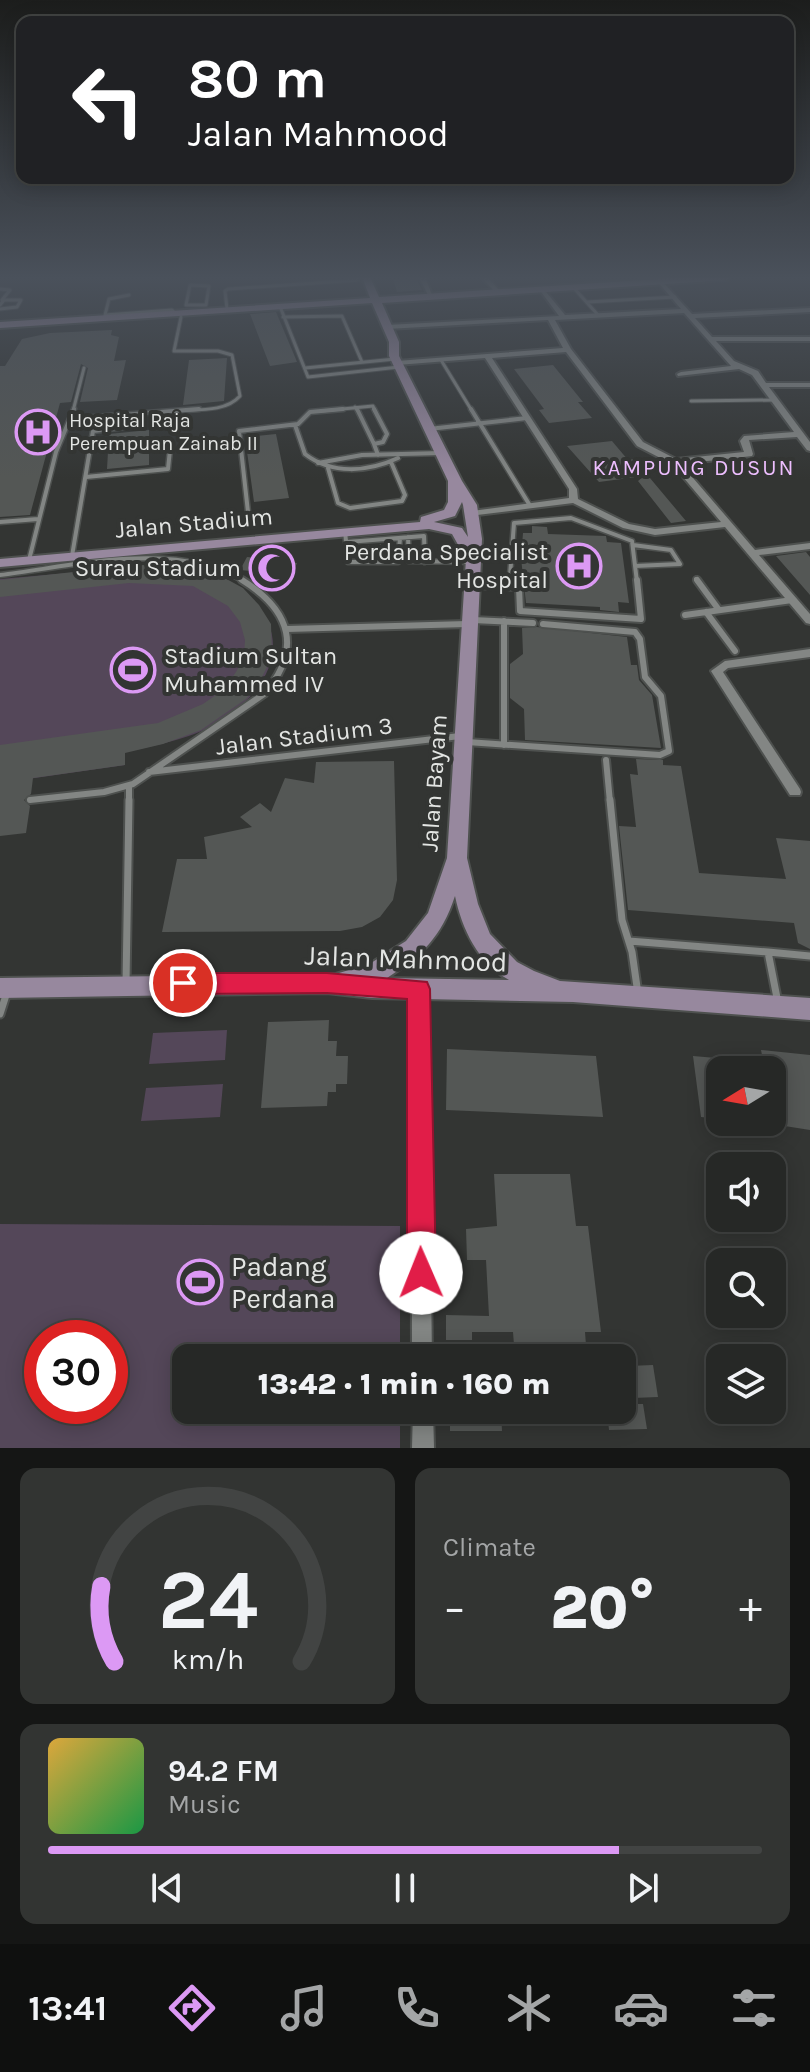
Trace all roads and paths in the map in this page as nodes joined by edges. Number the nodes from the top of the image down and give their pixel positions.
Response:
1 (175, 345) edge
2 (295, 345) edge
3 (354, 345) edge
4 (389, 345) edge
5 (565, 345) edge
6 (716, 345) edge
7 (568, 350) junction
8 (487, 356) junction
9 (441, 360) junction
10 (396, 361) junction
11 (362, 362) junction
12 (738, 367) junction
13 (84, 368) dead end
14 (305, 368) junction
15 (681, 374) dead end
16 (764, 385) junction
17 (810, 385) edge
18 (774, 400) junction
19 (691, 401) dead end
20 (355, 407) junction
21 (527, 418) junction
22 (70, 419) junction
23 (480, 423) junction
24 (295, 425) junction
25 (132, 426) dead end
26 (429, 429) junction
27 (799, 434) junction
28 (374, 444) junction
29 (810, 448) edge
30 (170, 450) dead end
31 (441, 453) junction
32 (378, 455) junction
33 (398, 458) junction
34 (391, 462) junction
35 (675, 462) junction
36 (318, 464) junction
37 (328, 468) junction
38 (86, 477) junction
39 (455, 481) junction
40 (574, 500) junction
41 (529, 504) junction
42 (472, 514) junction
43 (38, 519) junction
44 (249, 521) dead end
45 (0, 522) edge
46 (727, 524) junction
47 (429, 525) junction
48 (645, 530) junction
49 (396, 532) junction
50 (346, 536) junction
51 (408, 537) junction
52 (632, 543) junction
53 (810, 546) edge
54 (752, 553) junction
55 (29, 560) junction
56 (67, 561) junction
57 (425, 562) junction
58 (473, 562) junction
59 (0, 563) edge
60 (635, 566) junction
61 (0, 575) edge
62 (696, 579) dead end
63 (471, 585) junction
64 (519, 587) junction
65 (792, 600) junction
66 (719, 610) junction
67 (706, 612) junction
68 (685, 615) dead end
69 (504, 621) junction
70 (810, 621) edge
71 (470, 622) junction
72 (533, 623) dead end
73 (543, 624) dead end
74 (287, 629) junction
75 (735, 651) dead end
76 (810, 653) edge
77 (463, 739) junction
78 (504, 745) junction
79 (606, 760) dead end
80 (149, 772) junction
81 (129, 786) junction
82 (795, 792) dead end
83 (30, 800) dead end
84 (457, 858) junction
85 (629, 941) junction
86 (768, 952) junction
87 (810, 956) edge
88 (327, 983) junction
89 (126, 984) junction
90 (4, 988) edge
91 (419, 989) junction
92 (573, 992) junction
93 (638, 997) junction
94 (779, 1006) junction
95 (810, 1009) edge
96 (0, 1014) edge
97 (422, 1344) edge
98 (423, 1424) edge
99 (423, 1448) edge

1 - 22 lane
2 - 14 lane
3 - 11 lane
4 - 10 main road, Jalan Bayam
5 - 7 street
6 - 12 street
7 - 8 street
7 - 35 street
8 - 9 street
8 - 21 street
9 - 10 street
9 - 23 lane
10 - 11 lane
10 - 14 lane
10 - 26 main road, Jalan Bayam
11 - 14 lane
12 - 15 street
12 - 16 street
13 - 22 lane
16 - 17 street
16 - 18 street
18 - 19 lane
18 - 27 street
20 - 24 lane
20 - 28 lane
20 - 28 lane
21 - 23 lane
21 - 40 street
22 - 43 lane
23 - 26 lane
23 - 41 lane
24 - 36 lane
24 - 44 lane
25 - 38 lane
26 - 31 main road, Jalan Bayam
27 - 29 street
27 - 35 street
28 - 32 lane
30 - 38 lane
31 - 33 lane
31 - 39 main road, Jalan Bayam
32 - 33 lane
32 - 36 lane
33 - 34 lane
34 - 37 lane
34 - 37 lane
35 - 46 street
36 - 37 lane
38 - 56 lane
39 - 42 main road, Jalan Bayam
39 - 49 main road
40 - 41 street
40 - 48 street
41 - 42 street
42 - 47 main road
42 - 58 main road, Jalan Bayam
43 - 45 lane
43 - 55 lane
46 - 48 street
46 - 54 street
47 - 49 main road
47 - 58 main road
48 - 52 lane
49 - 50 main road, Jalan Stadium
49 - 50 lane
49 - 51 lane
50 - 56 main road, Jalan Stadium
51 - 57 lane
51 - 57 lane
52 - 60 lane
52 - 60 lane
52 - 64 lane
53 - 54 street
54 - 65 street
55 - 56 main road, Jalan Stadium
55 - 59 main road, Jalan Stadium
56 - 61 lane
56 - 74 lane
57 - 58 lane
58 - 63 main road, Jalan Bayam
60 - 64 lane
62 - 66 lane
63 - 64 lane
63 - 71 main road, Jalan Bayam
65 - 66 lane
65 - 70 street
66 - 67 lane
67 - 68 lane
67 - 75 lane
69 - 71 lane
69 - 72 lane
69 - 78 lane
71 - 74 lane
71 - 77 main road, Jalan Bayam
73 - 78 lane, Jalan Stadium 3
74 - 80 lane
76 - 82 street
77 - 78 lane, Jalan Stadium 3
77 - 80 lane, Jalan Stadium 3
77 - 84 main road, Jalan Bayam
79 - 85 lane
80 - 81 lane
81 - 83 lane
81 - 89 lane
84 - 88 main road, Jalan Bayam
84 - 92 main road
85 - 86 lane
85 - 93 lane
86 - 87 lane
86 - 94 lane
88 - 89 main road, Jalan Mahmood
88 - 91 main road, Jalan Mahmood
89 - 90 main road, Jalan Mahmood
90 - 96 lane
91 - 92 main road, Jalan Mahmood
91 - 97 street
92 - 93 main road, Jalan Mahmood
93 - 94 main road, Jalan Mahmood
94 - 95 main road, Jalan Mahmood
98 - 99 street

